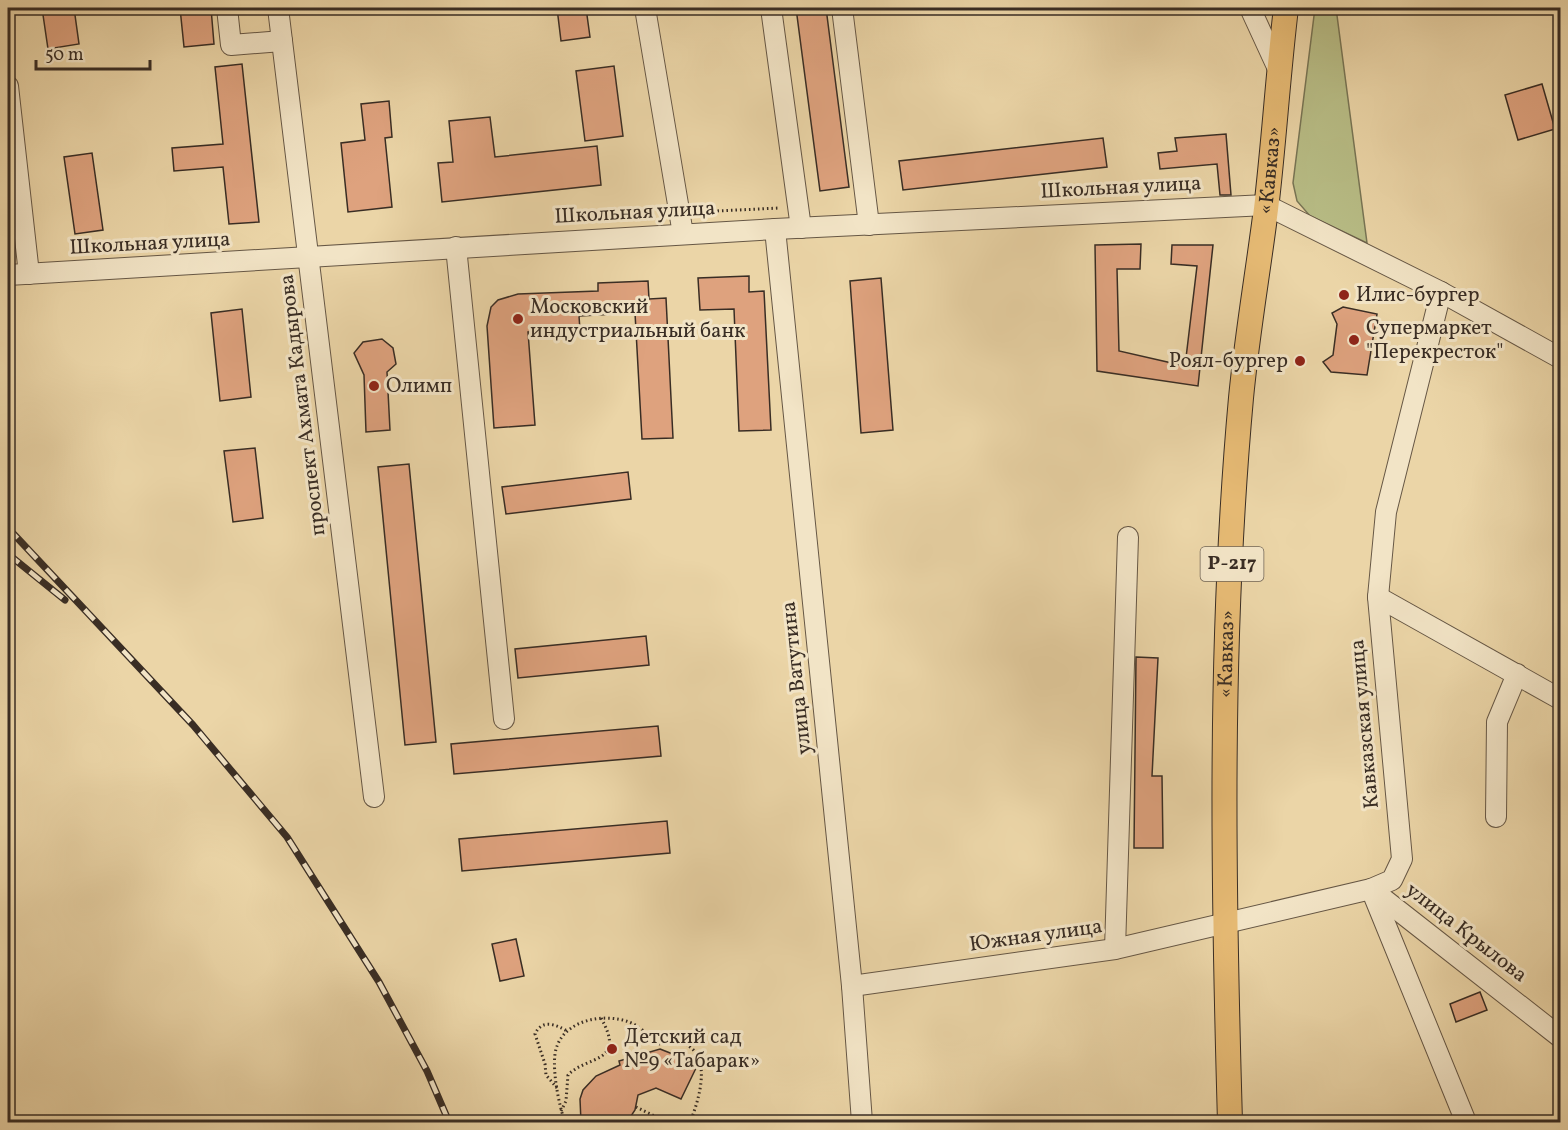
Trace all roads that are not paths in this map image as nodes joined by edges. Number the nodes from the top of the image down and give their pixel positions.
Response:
1 (226, 8) edge
2 (278, 8) edge
3 (645, 8) edge
4 (771, 8) edge
5 (842, 8) edge
6 (1250, 8) edge
7 (1286, 8) edge
8 (282, 41) junction
9 (1279, 71) junction
10 (8, 86) edge
11 (1266, 205) junction
12 (869, 225) junction
13 (801, 228) junction
14 (775, 229) junction
15 (683, 234) junction
16 (456, 247) junction
17 (310, 259) junction
18 (29, 274) junction
19 (8, 275) edge
20 (1441, 292) junction
21 (1560, 358) edge
22 (1128, 537) dead end
23 (1378, 597) junction
24 (1517, 674) junction
25 (1560, 699) edge
26 (504, 719) dead end
27 (374, 797) dead end
28 (1496, 817) dead end
29 (1371, 889) junction
30 (1224, 922) junction
31 (1115, 949) junction
32 (852, 986) junction
33 (1560, 1037) edge
34 (862, 1122) edge
35 (1230, 1122) edge
36 (1466, 1122) edge

1 - 8 street
2 - 8 street, проспект Ахмата Кадырова
3 - 15 street
4 - 13 street
5 - 12 street
6 - 9 street
7 - 9 main road, «Кавказ» / Р-217
8 - 17 street, проспект Ахмата Кадырова
9 - 11 main road, «Кавказ» / Р-217
10 - 18 street
11 - 12 street, Школьная улица
11 - 20 street
11 - 30 main road, «Кавказ» / Р-217
12 - 13 street, Школьная улица
13 - 14 street, Школьная улица
14 - 15 street, Школьная улица
14 - 32 street, улица Ватутина
15 - 16 street, Школьная улица
16 - 17 street, Школьная улица
16 - 26 street
17 - 18 street, Школьная улица
17 - 27 street, проспект Ахмата Кадырова
18 - 19 street, Школьная улица
20 - 21 street
20 - 23 street, Кавказская улица
22 - 31 street
23 - 24 street
23 - 29 street, Кавказская улица
24 - 25 street
24 - 28 street
29 - 30 street, Южная улица
29 - 33 street, улица Крылова
29 - 36 street
30 - 31 street, Южная улица
30 - 35 main road, «Кавказ» / Р-217
31 - 32 street, Южная улица
32 - 34 street, улица Ватутина

